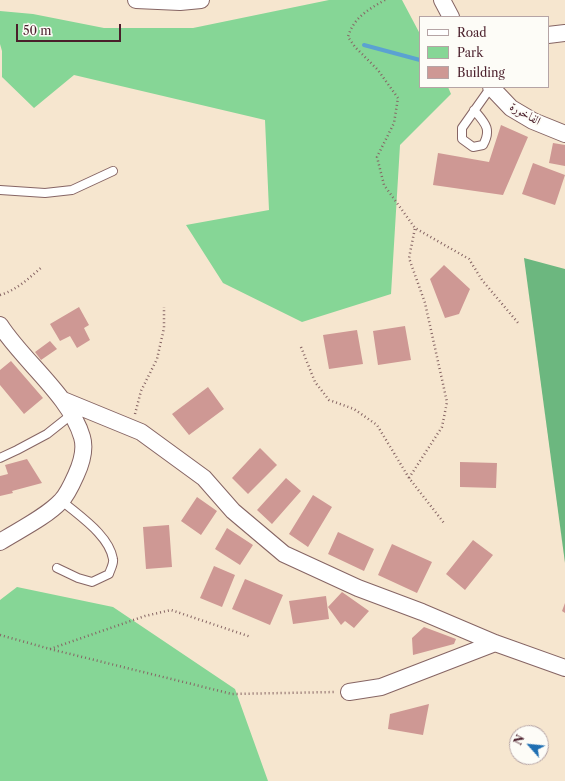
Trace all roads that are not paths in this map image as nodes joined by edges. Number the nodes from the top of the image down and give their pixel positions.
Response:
1 (136, 0) edge
2 (201, 0) edge
3 (442, 0) edge
4 (450, 16) edge
5 (565, 33) edge
6 (549, 35) edge
7 (490, 88) edge
8 (492, 88) edge
9 (474, 110) dead end
10 (565, 134) edge
11 (113, 171) dead end
12 (0, 190) edge
13 (0, 325) edge
14 (62, 400) junction
15 (72, 415) junction
16 (0, 458) edge
17 (62, 501) junction
18 (0, 542) edge
19 (57, 568) dead end
20 (495, 643) junction
21 (565, 668) edge
22 (349, 692) road end

1 - 2 street
3 - 4 street
5 - 6 street
7 - 9 lane
8 - 10 street, الفاخورة
11 - 12 lane
13 - 14 street
14 - 15 street
14 - 20 street
15 - 16 lane
15 - 17 street
17 - 18 street
17 - 19 lane
20 - 21 street
20 - 22 street

